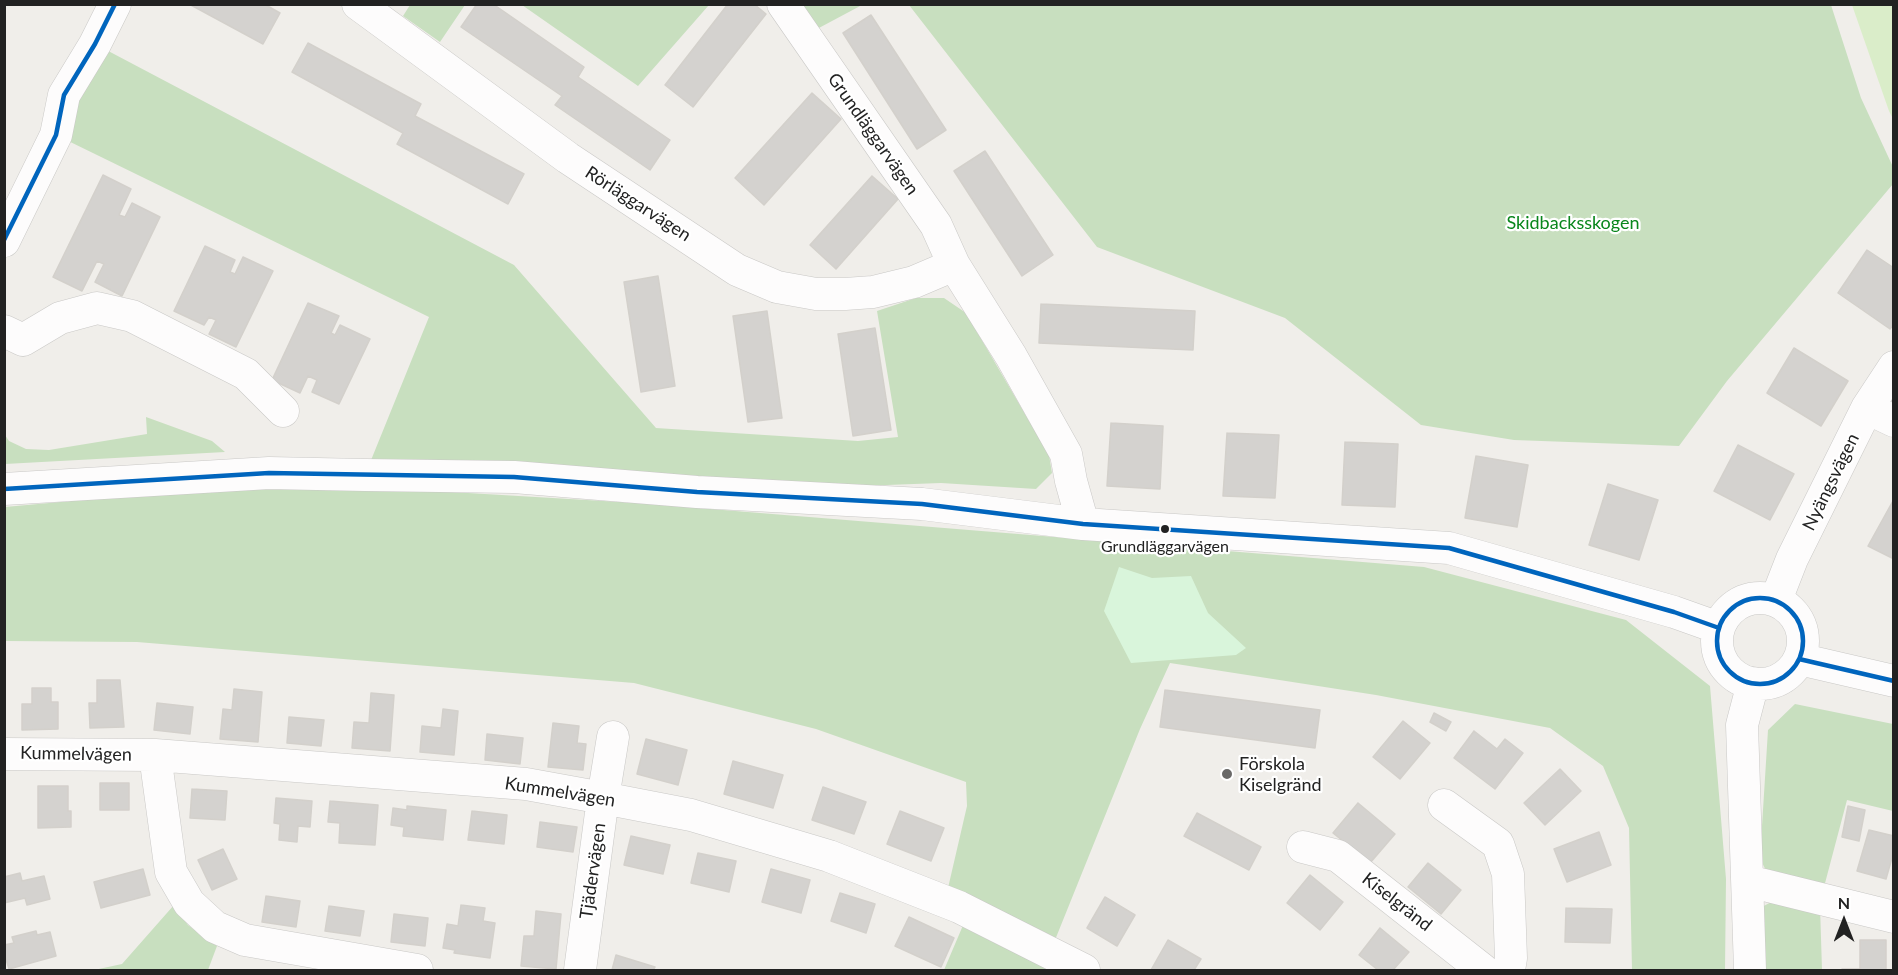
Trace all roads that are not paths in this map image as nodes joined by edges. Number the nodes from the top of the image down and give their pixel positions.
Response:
1 (115, 4) edge
2 (358, 4) edge
3 (783, 4) edge
4 (4, 241) edge
5 (954, 265) junction
6 (4, 331) edge
7 (1893, 367) edge
8 (283, 411) dead end
9 (1880, 415) edge
10 (4, 489) edge
11 (1083, 524) junction
12 (1776, 600) junction
13 (1719, 628) junction
14 (1799, 659) junction
15 (1893, 681) edge
16 (1753, 683) junction
17 (613, 737) dead end
18 (4, 754) edge
19 (155, 755) junction
20 (603, 798) junction
21 (1444, 805) dead end
22 (1303, 847) dead end
23 (1748, 881) junction
24 (1893, 917) edge
25 (417, 970) edge
26 (580, 970) edge
27 (1084, 970) edge
28 (1483, 970) edge
29 (1509, 970) edge
30 (1750, 970) edge

1 - 4 street
2 - 5 street, Rörläggarvägen
3 - 5 street, Grundläggarvägen
5 - 11 street, Grundläggarvägen
6 - 8 street
7 - 9 street, Nyängsvägen
9 - 12 street, Nyängsvägen
10 - 11 street
11 - 13 street
12 - 13 street
12 - 14 street
13 - 16 street
14 - 15 street
14 - 16 street
16 - 23 street
17 - 20 street, Tjädervägen
18 - 19 street, Kummelvägen
19 - 20 street, Kummelvägen
19 - 25 street
20 - 26 street, Tjädervägen
20 - 27 street, Kummelvägen
21 - 29 street
22 - 28 street, Kiselgränd
23 - 24 street
23 - 30 street

